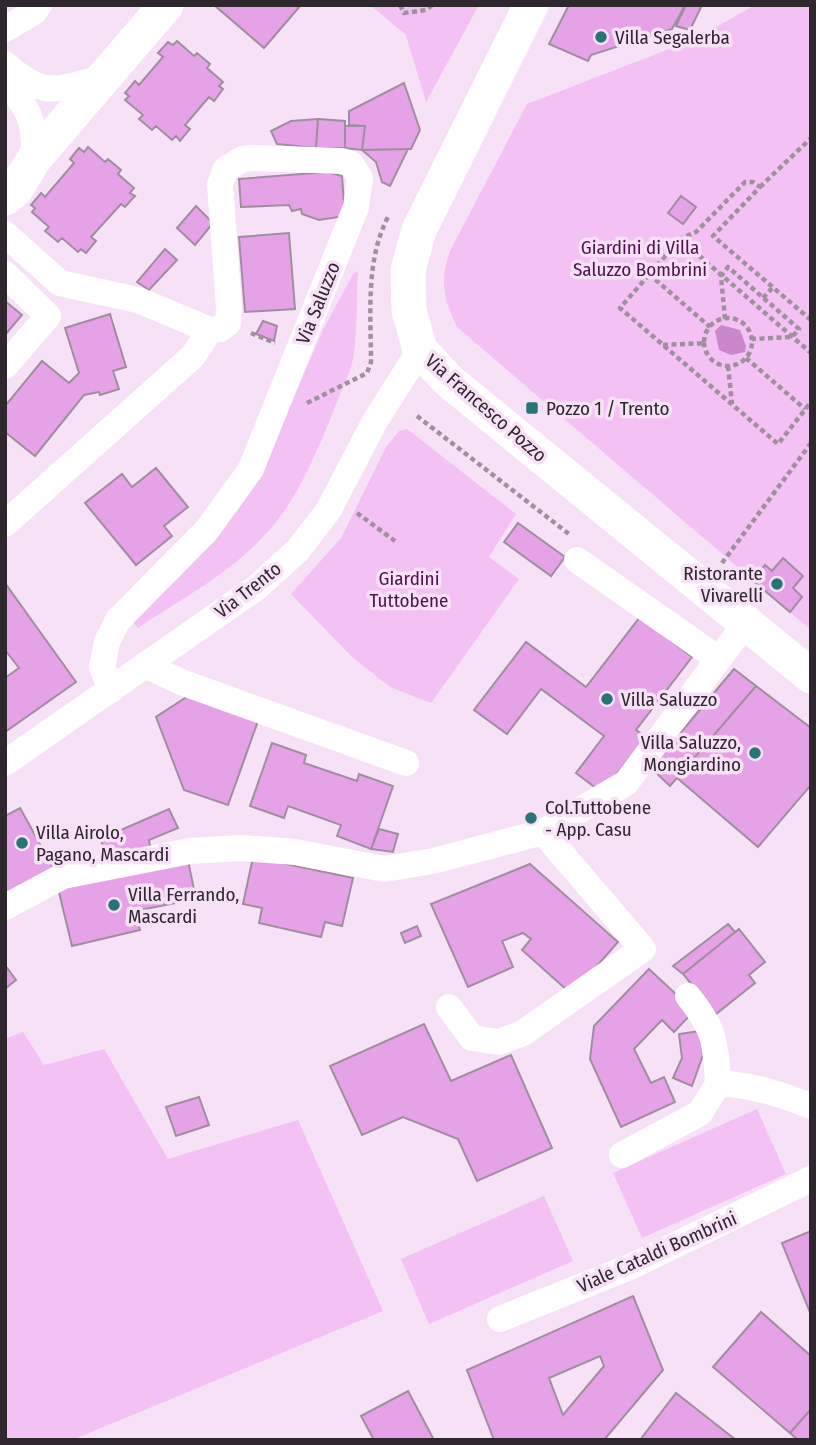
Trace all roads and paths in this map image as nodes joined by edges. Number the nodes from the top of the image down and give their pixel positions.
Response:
1 (39, 5) edge
2 (166, 5) edge
3 (400, 5) edge
4 (432, 5) edge
5 (531, 5) edge
6 (5, 29) edge
7 (5, 64) edge
8 (5, 81) edge
9 (95, 88) junction
10 (28, 108) junction
11 (811, 138) edge
12 (34, 159) junction
13 (760, 187) junction
14 (5, 198) edge
15 (5, 234) edge
16 (680, 239) junction
17 (5, 274) edge
18 (649, 274) junction
19 (721, 276) junction
20 (773, 288) junction
21 (763, 298) junction
22 (725, 318) junction
23 (811, 320) edge
24 (219, 326) junction
25 (710, 327) junction
26 (792, 337) junction
27 (752, 339) junction
28 (705, 343) junction
29 (663, 345) junction
30 (420, 350) junction
31 (811, 353) edge
32 (746, 358) junction
33 (5, 366) edge
34 (728, 366) junction
35 (367, 373) dead end
36 (811, 401) edge
37 (304, 404) dead end
38 (732, 405) junction
39 (805, 409) junction
40 (416, 416) dead end
41 (811, 443) edge
42 (352, 509) dead end
43 (5, 524) edge
44 (395, 541) dead end
45 (573, 547) joint
46 (719, 566) dead end
47 (745, 624) junction
48 (717, 659) junction
49 (145, 665) junction
50 (811, 676) edge
51 (111, 690) junction
52 (406, 763) dead end
53 (5, 764) edge
54 (543, 832) junction
55 (5, 907) edge
56 (688, 996) dead end
57 (449, 1007) dead end
58 (718, 1084) junction
59 (811, 1106) edge
60 (622, 1155) dead end
61 (811, 1179) edge
62 (500, 1319) dead end

1 - 6 street
2 - 9 main road
3 - 4 path
5 - 30 main road, Via Francesco Pozzo
7 - 9 street
8 - 10 street
9 - 10 street
9 - 12 main road
10 - 12 street
11 - 13 path
12 - 14 main road
13 - 16 path
13 - 20 path
15 - 24 street
16 - 18 path
16 - 19 path
17 - 33 street
18 - 25 path
18 - 29 path
19 - 21 path
19 - 22 path
19 - 26 path
20 - 21 path
20 - 23 path
21 - 26 path
22 - 25 path
22 - 27 path
24 - 43 street
24 - 51 street, Via Saluzzo
25 - 28 path
26 - 27 path
26 - 31 path
27 - 32 path
28 - 29 path
28 - 34 path
29 - 38 path
30 - 47 main road, Via Francesco Pozzo
30 - 49 street, Via Trento
32 - 34 path
32 - 39 path
34 - 38 path
35 - 37 path
36 - 39 path
38 - 39 path
40 - 45 path
41 - 46 path
42 - 44 path
45 - 48 street
47 - 48 street
47 - 50 main road, Via Francesco Pozzo
48 - 54 street
49 - 51 street, Via Trento
49 - 52 street
51 - 53 street, Via Trento
54 - 55 street
54 - 57 street
56 - 58 street
58 - 59 street
58 - 60 street
61 - 62 street, Viale Cataldi Bombrini

